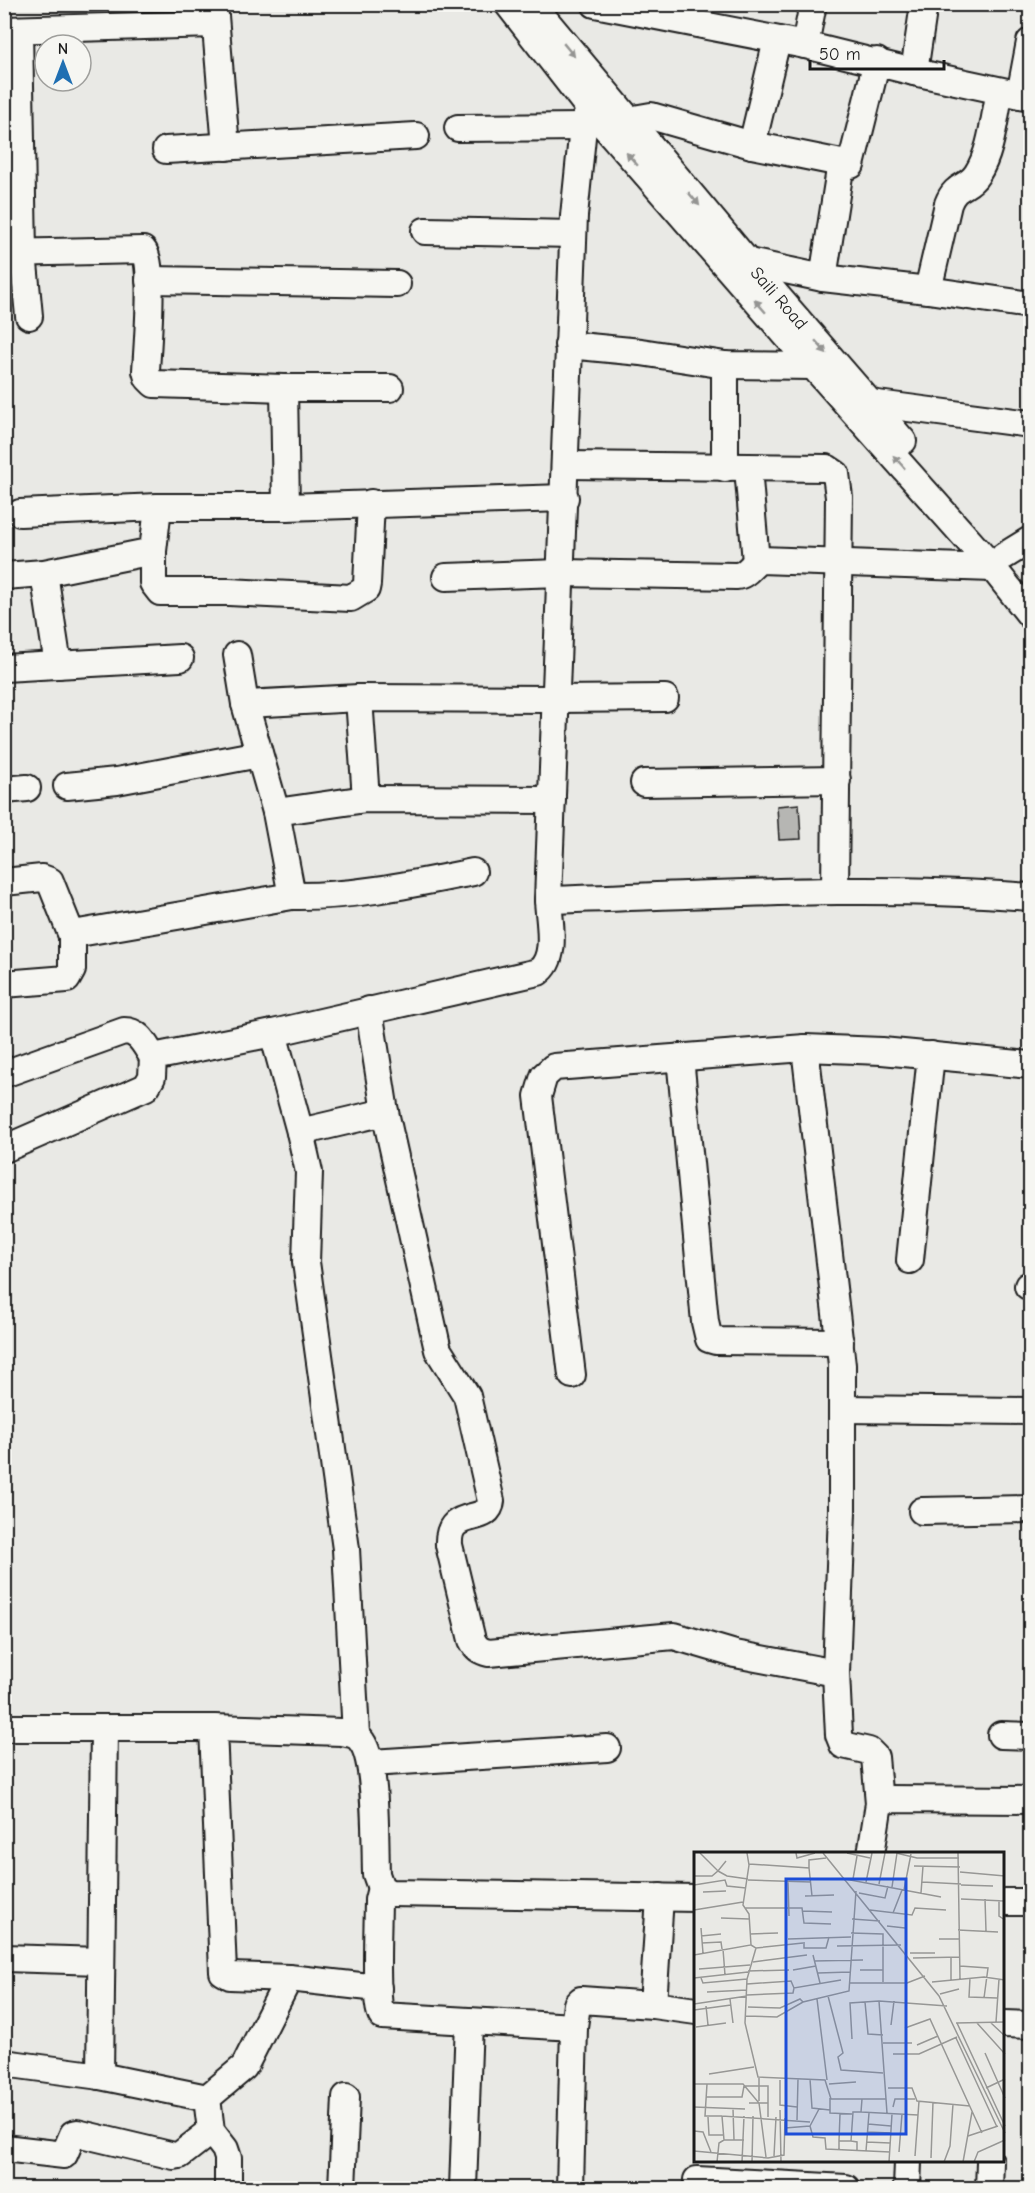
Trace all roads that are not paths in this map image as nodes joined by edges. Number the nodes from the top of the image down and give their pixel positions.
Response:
1 (508, 4) edge
2 (532, 4) edge
3 (595, 4) edge
4 (813, 4) edge
5 (924, 4) edge
6 (215, 14) edge
7 (691, 14) edge
8 (12, 30) edge
9 (777, 40) junction
10 (1030, 42) edge
11 (805, 45) junction
12 (878, 61) junction
13 (914, 72) junction
14 (1017, 94) edge
15 (594, 111) junction
16 (628, 120) junction
17 (458, 128) dead end
18 (416, 136) dead end
19 (752, 145) junction
20 (226, 147) junction
21 (166, 150) dead end
22 (842, 163) junction
23 (425, 231) dead end
24 (573, 234) junction
25 (14, 253) edge
26 (736, 263) junction
27 (823, 278) junction
28 (149, 280) junction
29 (397, 284) dead end
30 (928, 290) junction
31 (1030, 305) edge
32 (29, 316) dead end
33 (568, 345) junction
34 (725, 365) junction
35 (813, 366) junction
36 (284, 388) junction
37 (390, 388) dead end
38 (870, 403) junction
39 (1030, 423) edge
40 (566, 465) junction
41 (737, 468) junction
42 (565, 498) junction
43 (371, 503) junction
44 (158, 507) junction
45 (286, 507) junction
46 (20, 513) dead end
47 (1030, 540) edge
48 (153, 551) junction
49 (756, 562) junction
50 (838, 562) junction
51 (999, 562) junction
52 (44, 573) junction
53 (561, 573) junction
54 (4, 576) edge
55 (446, 577) dead end
56 (1030, 588) edge
57 (1030, 615) edge
58 (237, 655) dead end
59 (180, 658) dead end
60 (58, 665) junction
61 (4, 668) edge
62 (358, 698) junction
63 (665, 698) dead end
64 (556, 699) junction
65 (245, 704) junction
66 (259, 754) junction
67 (837, 780) junction
68 (644, 783) dead end
69 (67, 786) dead end
70 (366, 800) junction
71 (552, 800) junction
72 (276, 813) junction
73 (473, 872) dead end
74 (4, 882) edge
75 (835, 891) junction
76 (291, 896) junction
77 (1030, 897) edge
78 (548, 900) junction
79 (72, 936) junction
80 (4, 984) edge
81 (369, 1010) junction
82 (273, 1033) junction
83 (805, 1048) junction
84 (931, 1055) junction
85 (153, 1057) junction
86 (680, 1057) junction
87 (1030, 1065) edge
88 (4, 1074) edge
89 (385, 1112) junction
90 (300, 1132) junction
91 (4, 1149) edge
92 (910, 1260) dead end
93 (840, 1342) junction
94 (572, 1375) dead end
95 (842, 1409) junction
96 (1030, 1411) edge
97 (1030, 1509) edge
98 (922, 1511) dead end
99 (836, 1673) junction
100 (4, 1728) edge
101 (104, 1728) junction
102 (213, 1728) junction
103 (356, 1735) junction
104 (1001, 1735) dead end
105 (1030, 1736) edge
106 (607, 1748) dead end
107 (371, 1763) junction
108 (1030, 1800) edge
109 (879, 1803) junction
110 (871, 1852) edge
111 (381, 1888) junction
112 (660, 1897) junction
113 (694, 1898) edge
114 (1005, 1902) edge
115 (1030, 1902) edge
116 (4, 1958) edge
117 (101, 1961) junction
118 (289, 1978) junction
119 (378, 1988) junction
120 (653, 2005) junction
121 (694, 2011) edge
122 (470, 2021) junction
123 (1005, 2024) edge
124 (1030, 2025) edge
125 (574, 2027) junction
126 (4, 2063) edge
127 (100, 2076) junction
128 (346, 2097) dead end
129 (207, 2098) junction
130 (211, 2131) junction
131 (4, 2148) edge
132 (908, 2163) edge
133 (990, 2163) edge
134 (698, 2177) edge
135 (228, 2188) edge
136 (342, 2188) edge
137 (463, 2188) edge
138 (570, 2188) edge
139 (846, 2188) edge
140 (907, 2188) edge
141 (989, 2188) edge

1 - 15 street
2 -> 15 street, Saili Road
3 - 7 street
4 - 11 street
5 - 13 street
6 - 8 street
6 - 20 street
7 - 9 street
8 - 25 street
9 - 11 street
9 - 19 street
10 - 14 street
11 - 12 street
12 - 13 street
12 - 22 street
13 - 14 street
14 - 30 street
15 - 16 street, Saili Road
15 - 17 street
15 - 24 street
26 -> 15 street
16 - 19 street
16 -> 26 street, Saili Road
18 - 20 street
19 - 22 street
20 - 21 street
22 - 27 street
23 - 24 street
24 - 33 street
25 - 28 street
25 - 32 street
26 - 27 street
35 -> 26 street
26 -> 38 street, Saili Road
27 - 30 street
28 - 29 street
28 - 36 street
30 - 31 street
33 - 34 street
33 - 40 street
34 - 35 street
34 - 41 street
51 -> 35 street
36 - 37 street
36 - 45 street
38 - 39 street
38 - 51 street, Saili Road
40 - 41 street
40 - 42 street
41 - 49 street
41 - 50 street
42 - 43 street
42 - 53 street
43 - 45 street
43 - 48 street
44 - 45 street
44 - 46 street
44 - 48 street
47 - 51 street
48 - 52 street
49 - 50 street
49 - 53 street
50 - 51 street
50 - 67 street
51 - 56 street, Saili Road
51 - 57 street
52 - 54 street
52 - 60 street
53 - 55 street
53 - 64 street
58 - 65 street
59 - 60 street
60 - 61 street
62 - 64 street
62 - 65 street
62 - 70 street
63 - 64 street
64 - 71 street
65 - 66 street
66 - 69 street
66 - 72 street
67 - 68 street
67 - 75 street
70 - 71 street
70 - 72 street
71 - 78 street
72 - 76 street
73 - 76 street
74 - 79 street
75 - 77 street
75 - 78 street
76 - 79 street
78 - 81 street
79 - 80 street
81 - 82 street
81 - 89 street
82 - 85 street
82 - 90 street
83 - 84 street
83 - 86 street
83 - 93 street
84 - 87 street
84 - 92 street
85 - 88 street
85 - 91 street
86 - 93 street
86 - 94 street
89 - 90 street
89 - 99 street
90 - 103 street
93 - 95 street
95 - 96 street
95 - 99 street
97 - 98 street
99 - 109 street
100 - 101 street
101 - 102 street
101 - 117 street
102 - 103 street
102 - 118 street
103 - 107 street
104 - 105 street
106 - 107 street
107 - 111 street
108 - 109 street
109 - 110 street
111 - 112 street
111 - 119 street
112 - 113 street
112 - 120 street
114 - 115 street
116 - 117 street
117 - 127 street
118 - 119 street
118 - 129 street
119 - 122 street
120 - 121 street
120 - 125 street
122 - 125 street
122 - 137 street
123 - 124 street
125 - 138 street
126 - 127 street
127 - 129 street
128 - 136 street
129 - 130 street
130 - 131 street
130 - 135 street
132 - 140 street
133 - 141 street
134 - 139 street

